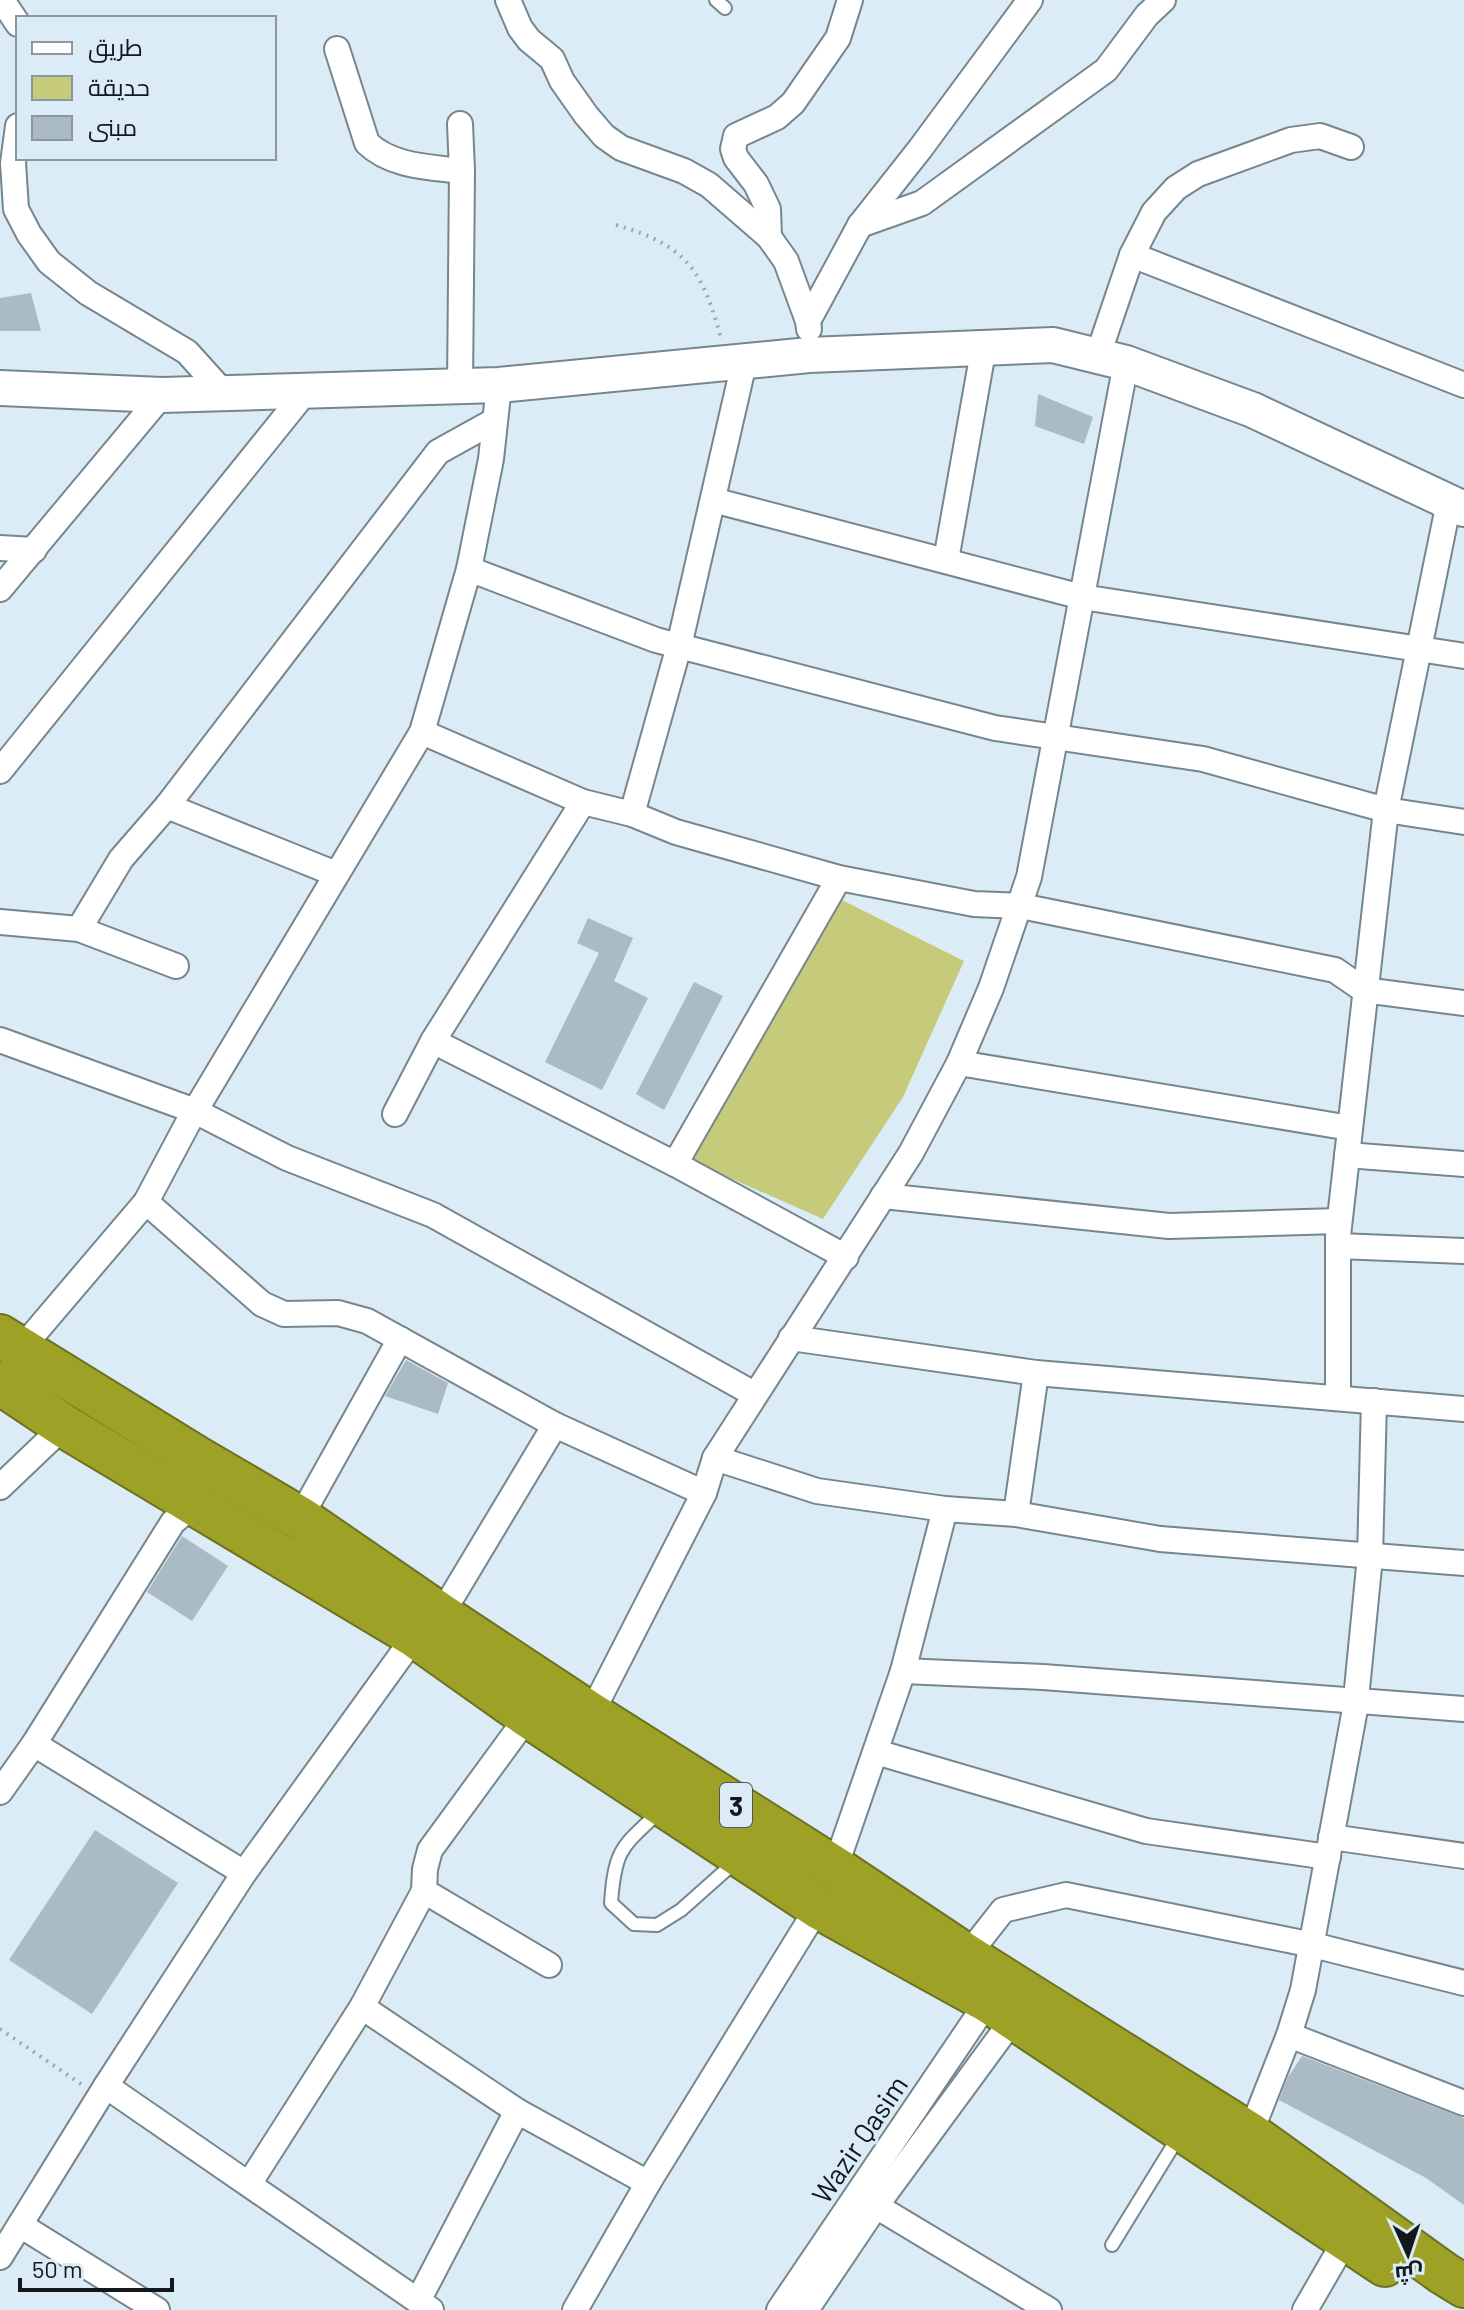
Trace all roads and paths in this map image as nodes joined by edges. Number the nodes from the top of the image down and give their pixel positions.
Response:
1 (2, 0) edge
2 (508, 0) edge
3 (850, 0) edge
4 (1030, 0) edge
5 (1163, 0) edge
6 (16, 21) edge
7 (337, 49) dead end
8 (460, 124) dead end
9 (16, 141) edge
10 (1351, 147) dead end
11 (462, 171) junction
12 (616, 225) dead end
13 (860, 225) junction
14 (769, 237) junction
15 (1132, 255) junction
16 (808, 321) junction
17 (984, 346) junction
18 (809, 355) junction
19 (1112, 359) junction
20 (736, 364) junction
21 (499, 385) junction
22 (1464, 385) edge
23 (460, 387) junction
24 (0, 388) edge
25 (307, 390) junction
26 (224, 393) junction
27 (162, 395) junction
28 (494, 421) junction
29 (713, 500) junction
30 (1457, 505) edge
31 (0, 548) edge
32 (34, 550) junction
33 (946, 560) junction
34 (469, 569) junction
35 (0, 589) edge
36 (1082, 597) junction
37 (679, 646) junction
38 (1419, 648) junction
39 (1464, 656) edge
40 (422, 732) junction
41 (1056, 736) junction
42 (0, 771) edge
43 (583, 802) junction
44 (167, 806) junction
45 (1386, 810) junction
46 (632, 814) junction
47 (1464, 822) edge
48 (336, 874) junction
49 (839, 878) junction
50 (1021, 906) junction
51 (0, 922) edge
52 (79, 929) junction
53 (176, 966) dead end
54 (1364, 990) junction
55 (1464, 1003) edge
56 (0, 1040) edge
57 (433, 1041) junction
58 (959, 1063) junction
59 (195, 1111) junction
60 (395, 1114) dead end
61 (1350, 1128) junction
62 (1347, 1155) junction
63 (675, 1164) junction
64 (1464, 1164) edge
65 (883, 1196) junction
66 (146, 1202) junction
67 (1339, 1221) junction
68 (1338, 1246) junction
69 (1464, 1251) edge
70 (846, 1257) junction
71 (791, 1338) junction
72 (400, 1339) junction
73 (7, 1356) edge
74 (1036, 1373) junction
75 (754, 1394) junction
76 (1338, 1398) junction
77 (1374, 1401) junction
78 (1464, 1409) edge
79 (555, 1425) junction
80 (64, 1426) junction
81 (715, 1458) junction
82 (0, 1487) edge
83 (704, 1493) junction
84 (194, 1505) junction
85 (945, 1509) junction
86 (1016, 1514) junction
87 (300, 1518) junction
88 (1370, 1557) junction
89 (1464, 1563) edge
90 (428, 1626) junction
91 (903, 1671) junction
92 (1355, 1700) junction
93 (1464, 1709) edge
94 (591, 1714) junction
95 (528, 1716) junction
96 (34, 1744) junction
97 (876, 1752) junction
98 (0, 1792) edge
99 (666, 1806) junction
100 (1329, 1847) junction
101 (742, 1856) junction
102 (1464, 1856) edge
103 (835, 1868) junction
104 (244, 1873) junction
105 (424, 1891) junction
106 (818, 1907) junction
107 (1313, 1945) junction
108 (967, 1956) junction
109 (549, 1965) dead end
110 (1464, 1983) edge
111 (362, 2007) junction
112 (1001, 2010) junction
113 (0, 2029) edge
114 (1289, 2035) junction
115 (103, 2091) junction
116 (1464, 2103) edge
117 (517, 2111) junction
118 (1182, 2130) junction
119 (1250, 2134) junction
120 (648, 2183) junction
121 (249, 2184) junction
122 (876, 2206) junction
123 (20, 2225) junction
124 (1346, 2239) junction
125 (1112, 2245) dead end
126 (0, 2257) edge
127 (1449, 2291) edge
128 (425, 2305) edge
129 (157, 2310) edge
130 (575, 2310) edge
131 (779, 2310) edge
132 (806, 2310) edge
133 (1049, 2310) edge
134 (1305, 2310) edge

1 - 6 street
2 - 14 street
3 - 14 street
4 - 13 street
5 - 13 street
7 - 11 street
8 - 11 street
9 - 26 street
10 - 15 street
11 - 23 street
12 - 20 path
13 - 16 street
14 - 16 street
15 - 19 street
15 - 22 street
16 - 18 street
17 - 18 main road
17 - 19 main road
17 - 33 street
18 - 20 main road
19 - 30 main road
19 - 36 street
20 - 21 main road
20 - 29 street
21 - 23 main road
21 - 28 street
23 - 25 main road
24 - 27 main road
25 - 26 main road
25 - 42 street
26 - 27 main road
27 - 32 street
28 - 34 street
28 - 44 street
29 - 33 street
29 - 37 street
30 - 38 street
31 - 32 street
32 - 35 street
33 - 36 street
34 - 37 street
34 - 40 street
36 - 38 street
36 - 41 street
37 - 41 street
37 - 46 street
38 - 39 street
38 - 45 street
40 - 43 street
40 - 48 street
41 - 45 street
41 - 50 street
43 - 46 street
43 - 57 street
44 - 48 street
44 - 52 street
45 - 47 street
45 - 54 street
46 - 49 street
48 - 59 street
49 - 50 street
49 - 63 street
50 - 54 street
50 - 58 street
51 - 52 street
52 - 53 street
54 - 55 street
54 - 61 street
56 - 59 street
57 - 60 street
57 - 63 street
58 - 61 street
58 - 65 street
59 - 66 street
59 - 75 street
61 - 62 street
62 - 64 street
62 - 67 street
63 - 70 street
65 - 67 street
65 - 70 street
66 - 72 street
66 - 73 street
67 - 68 street
68 - 69 street
68 - 76 street
70 - 71 street
71 - 74 street
71 - 75 street
72 - 79 street
72 - 87 street
73 - 80 highway, 3
73 - 87 highway, 3
74 - 76 street
74 - 86 street
75 - 81 street
76 - 77 street
77 - 78 street
77 - 88 street
79 - 83 street
79 - 90 street
80 - 82 street
80 - 84 highway, 3
81 - 83 street
81 - 85 street
83 - 94 street
84 - 90 highway, 3
84 - 96 street
85 - 86 street
85 - 91 street
86 - 88 street
87 - 90 highway, 3
88 - 89 street
88 - 92 street
90 - 94 highway, 3
90 - 95 highway, 3
90 - 104 street
91 - 92 street
91 - 97 street
92 - 93 street
92 - 100 street
94 - 103 highway, 3
95 - 99 highway, 3
95 - 105 street
96 - 98 street
96 - 104 street
97 - 100 street
97 - 103 street
99 - 101 highway, 3
99 - 101 lane
100 - 102 street
100 - 107 street
101 - 106 highway, 3
103 - 108 highway, 3
104 - 115 street
105 - 109 street
105 - 111 street
106 - 112 highway, 3
106 - 120 street
107 - 108 street
107 - 110 street
107 - 114 street
108 - 119 highway, 3
111 - 117 street
111 - 121 street
112 - 118 highway, 3
112 - 122 street, Wazir Qasim
112 - 131 street, Wazir Qasim
113 - 115 path
114 - 116 street
114 - 119 street
115 - 121 street
115 - 123 street
117 - 120 street
117 - 128 street
118 - 124 highway, 3
118 - 125 lane
119 - 127 highway, 3
120 - 130 street
121 - 128 street
122 - 132 street, Wazir Qasim
122 - 133 street
123 - 126 street
123 - 129 street
124 - 127 highway, 3
124 - 134 street

